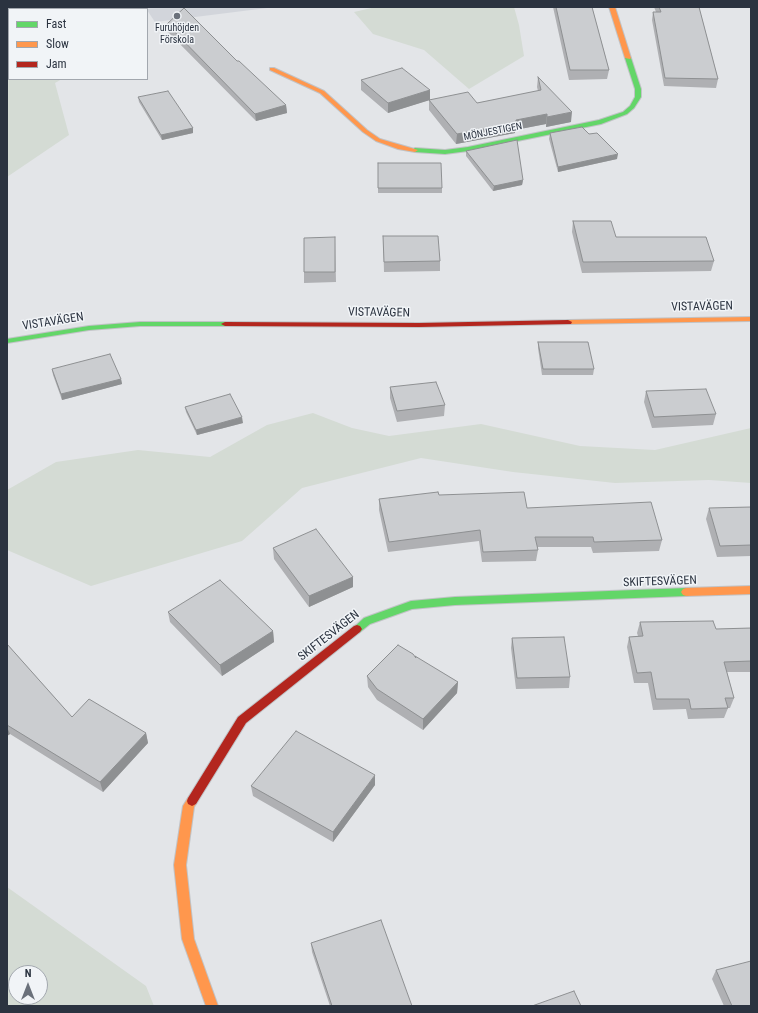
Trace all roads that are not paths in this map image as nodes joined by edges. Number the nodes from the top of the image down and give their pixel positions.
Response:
1 (612, 7) edge
2 (272, 69) dead end
3 (751, 319) edge
4 (7, 341) edge
5 (751, 590) edge
6 (212, 1006) edge

1 - 2 street, MÖNJESTIGEN
3 - 4 street, VISTAVÄGEN
5 - 6 street, SKIFTESVÄGEN

